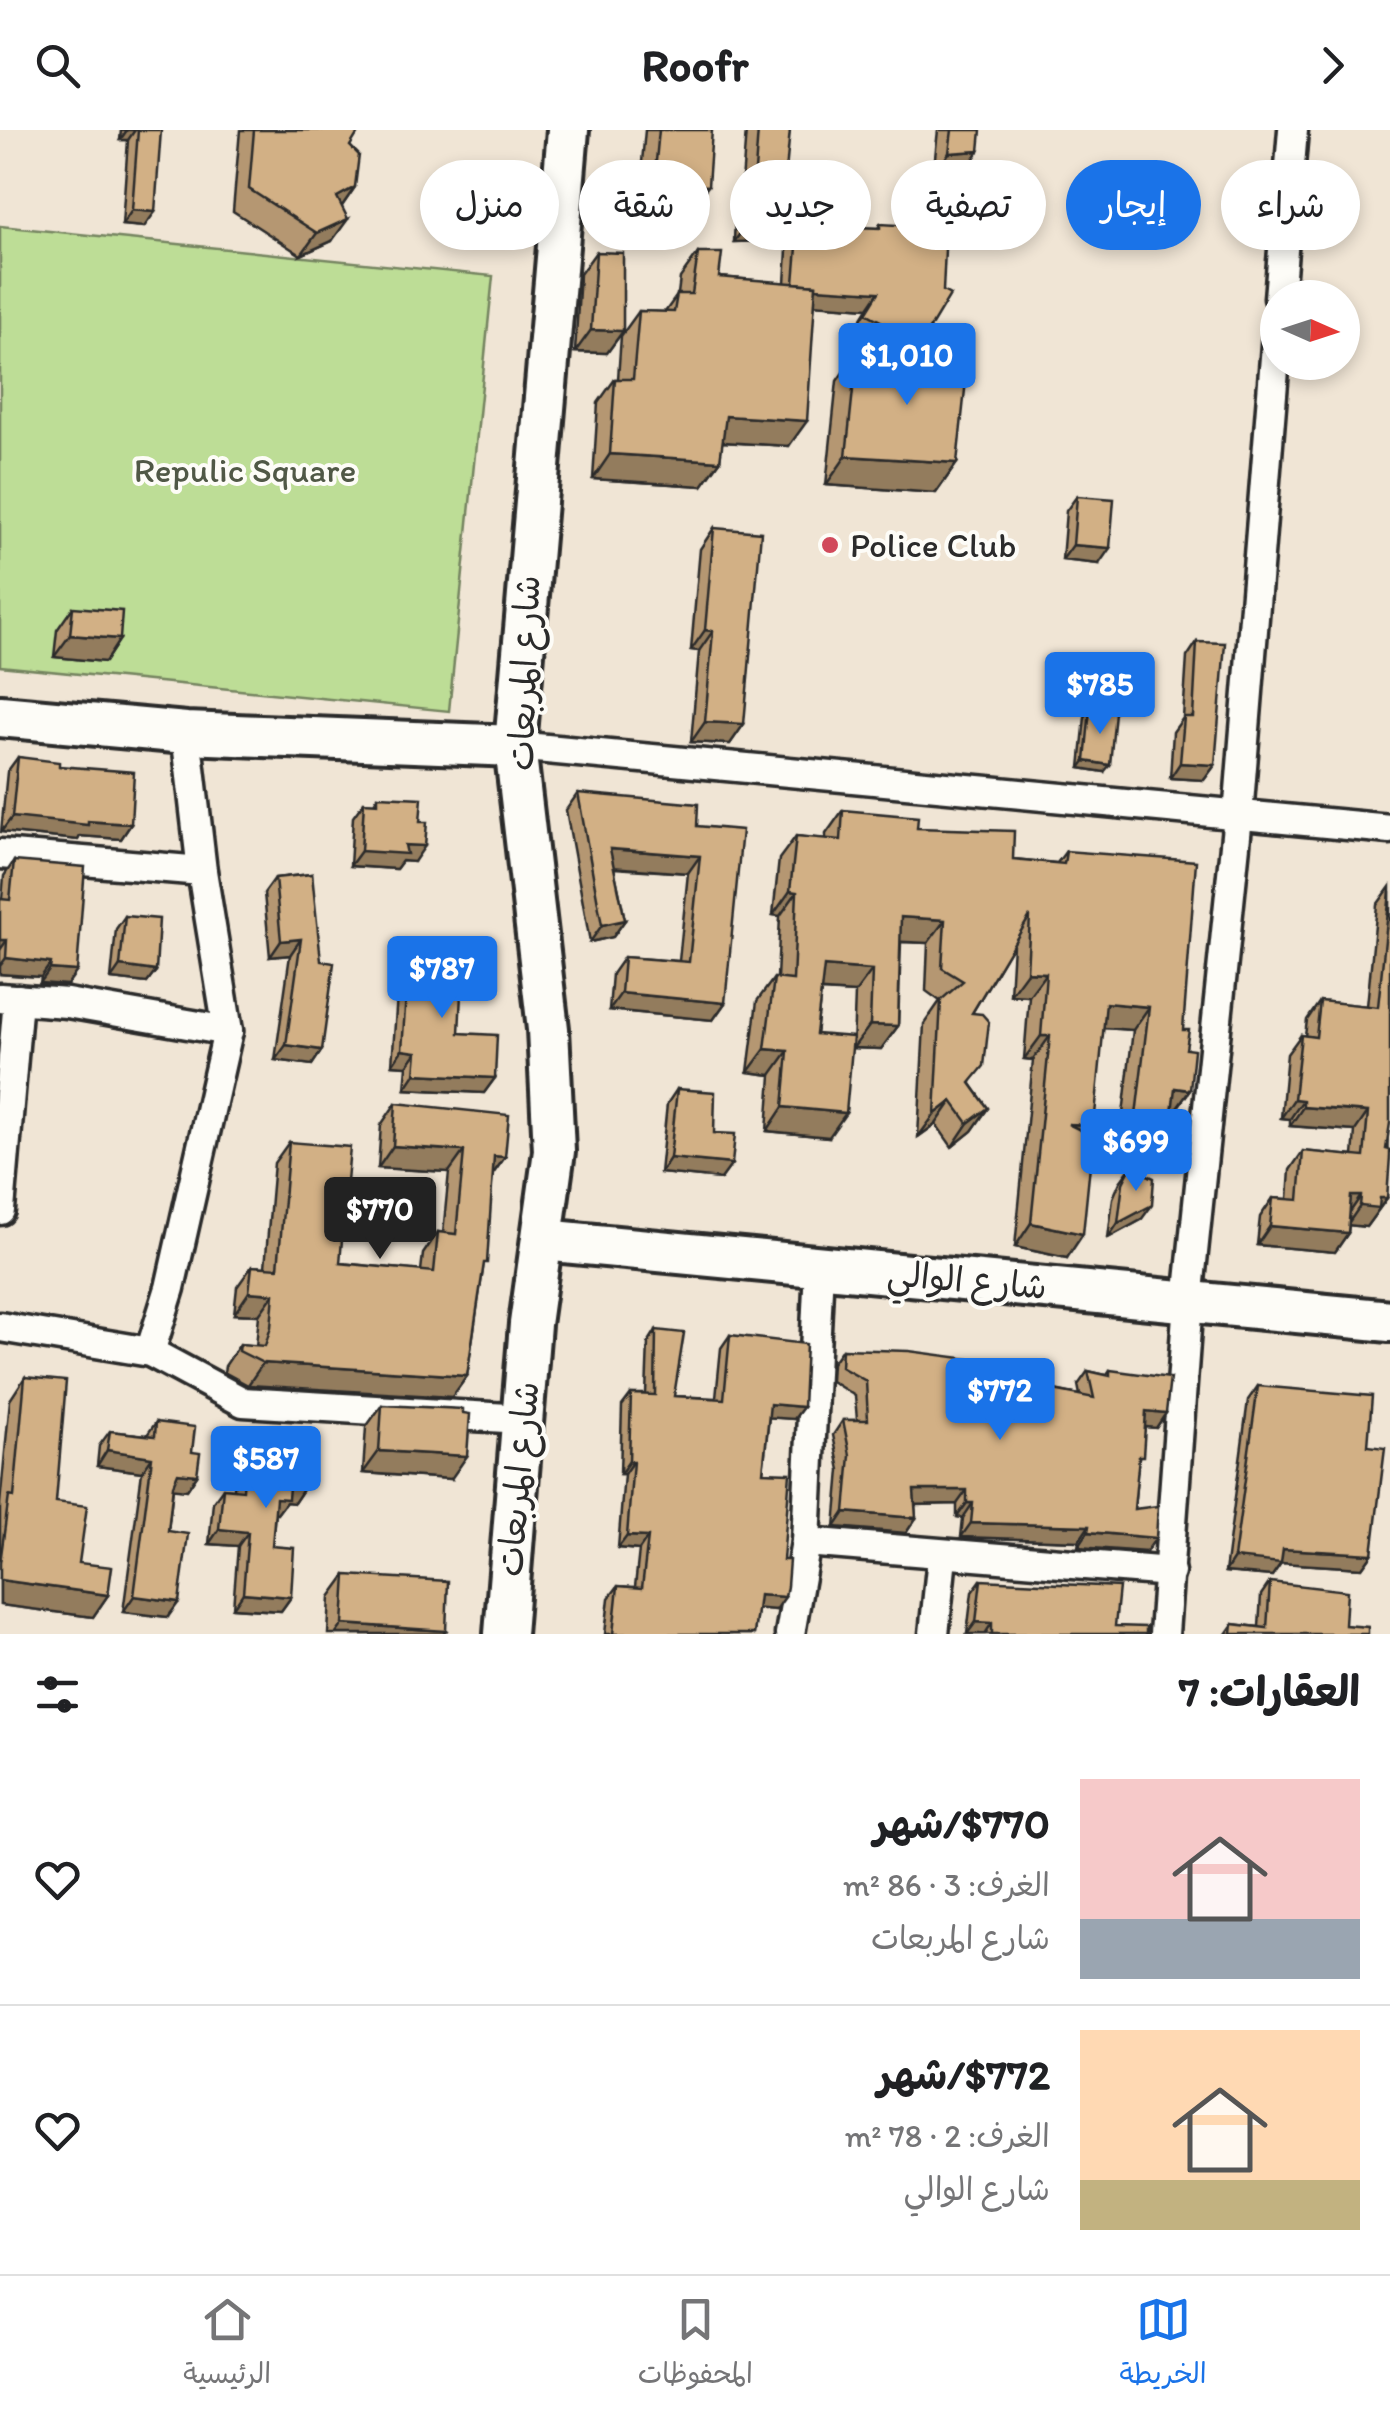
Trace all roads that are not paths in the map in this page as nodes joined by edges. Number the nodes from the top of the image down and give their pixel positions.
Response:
1 (568, 130) edge
2 (1292, 130) edge
3 (1280, 280) edge
4 (1273, 380) edge
5 (0, 716) edge
6 (186, 733) junction
7 (515, 746) junction
8 (1238, 816) junction
9 (1390, 829) edge
10 (0, 854) edge
11 (202, 872) junction
12 (9, 998) edge
13 (228, 1032) junction
14 (0, 1210) edge
15 (544, 1240) junction
16 (819, 1267) junction
17 (1188, 1301) junction
18 (1390, 1321) edge
19 (0, 1327) edge
20 (150, 1352) junction
21 (523, 1418) junction
22 (806, 1542) junction
23 (942, 1556) junction
24 (1170, 1572) junction
25 (505, 1634) edge
26 (790, 1634) edge
27 (934, 1634) edge
28 (1164, 1634) edge

1 - 7 main road, شارع المربعات
2 - 3 street
4 - 8 street
5 - 6 main road
6 - 7 main road
6 - 11 street
7 - 8 street
7 - 15 main road, شارع المربعات
8 - 9 street
8 - 17 street
10 - 11 street
11 - 13 street
12 - 13 street
12 - 14 street
13 - 20 street
15 - 16 main road, شارع الوالي
15 - 21 main road, شارع المربعات
16 - 17 main road, شارع الوالي
16 - 22 street
17 - 18 main road, شارع الوالي
17 - 24 street
19 - 20 street
20 - 21 street
21 - 25 main road, شارع المربعات
22 - 23 street
22 - 26 street
23 - 24 street
23 - 27 street
24 - 28 street

